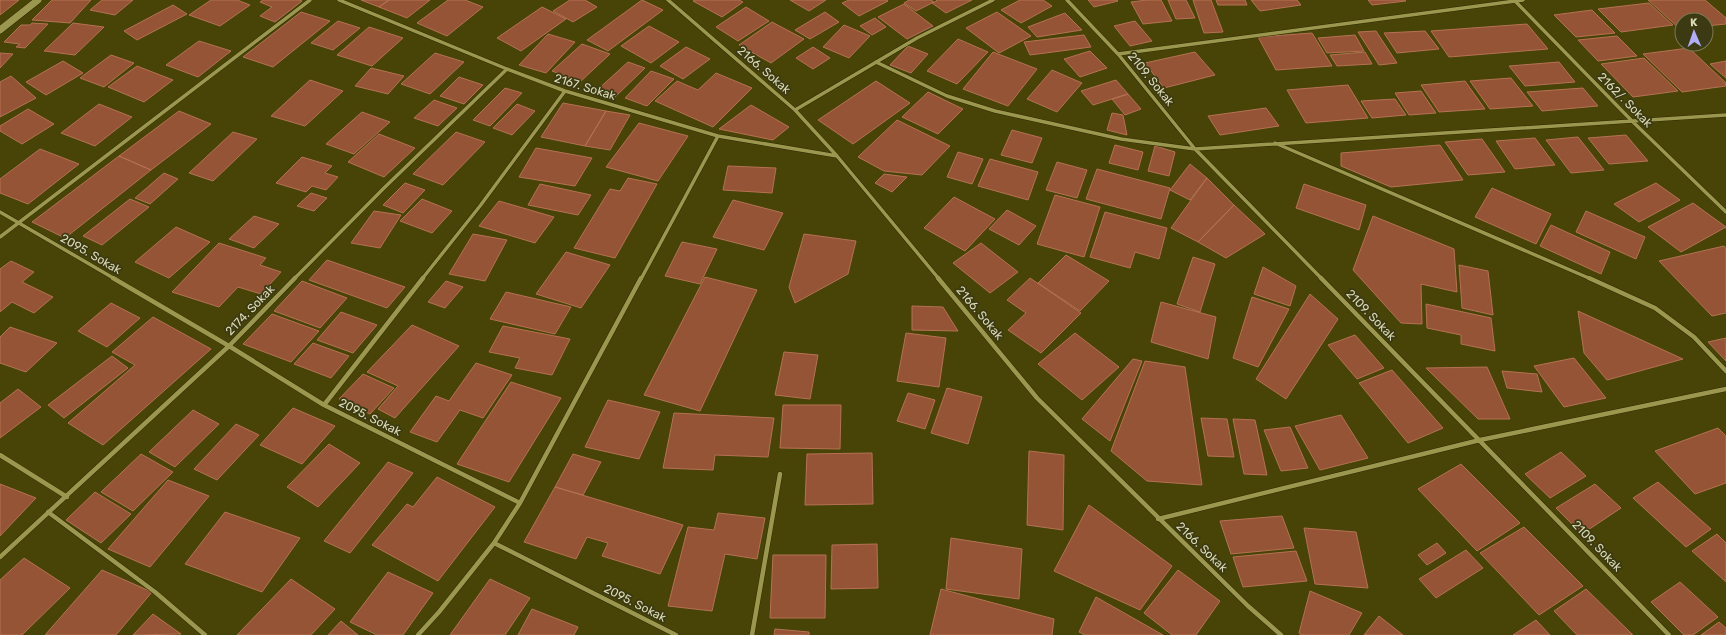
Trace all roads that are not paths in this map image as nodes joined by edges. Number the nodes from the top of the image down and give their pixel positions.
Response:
1 (38, 0) edge
2 (310, 0) edge
3 (339, 0) edge
4 (668, 0) edge
5 (993, 0) edge
6 (1067, 0) edge
7 (1523, 0) edge
8 (1514, 1) edge
9 (0, 30) edge
10 (1118, 54) junction
11 (876, 62) junction
12 (508, 70) junction
13 (565, 91) junction
14 (794, 110) junction
15 (1726, 115) edge
16 (1632, 121) junction
17 (718, 136) junction
18 (1272, 142) junction
19 (1195, 149) junction
20 (837, 156) junction
21 (0, 212) edge
22 (1726, 212) edge
23 (19, 224) junction
24 (0, 237) edge
25 (229, 346) junction
26 (1726, 371) edge
27 (1726, 389) edge
28 (324, 405) junction
29 (1480, 440) junction
30 (0, 454) edge
31 (780, 474) dead end
32 (67, 497) junction
33 (520, 503) junction
34 (48, 512) junction
35 (1158, 519) junction
36 (494, 543) junction
37 (0, 557) edge
38 (205, 635) edge
39 (418, 635) edge
40 (676, 635) edge
41 (752, 635) edge
42 (1281, 635) edge
43 (1669, 635) edge

1 - 9 main road
2 - 23 street
3 - 12 street, 2167. Sokak
4 - 14 street, 2166. Sokak
5 - 11 street
6 - 10 street, 2109. Sokak
7 - 8 street
8 - 10 street
8 - 16 street, 2162/. Sokak
10 - 19 street, 2109. Sokak
11 - 14 street
11 - 19 street
12 - 13 street, 2167. Sokak
12 - 25 street, 2174. Sokak
13 - 17 street, 2167. Sokak
13 - 28 street
14 - 20 street, 2166. Sokak
15 - 16 street
16 - 18 street
16 - 22 street, 2162/. Sokak
17 - 20 street, 2167. Sokak
17 - 33 street
18 - 19 street
18 - 26 street
19 - 29 street, 2109. Sokak
20 - 35 street, 2166. Sokak
21 - 23 street, 2095. Sokak
23 - 24 street
23 - 25 street, 2095. Sokak
25 - 28 street, 2095. Sokak
25 - 32 street, 2174. Sokak
27 - 29 street
28 - 33 street, 2095. Sokak
29 - 35 street
29 - 43 street, 2109. Sokak
30 - 32 street
31 - 41 street
32 - 34 street, 2174. Sokak
33 - 36 street
34 - 37 street, 2174. Sokak
34 - 38 street
35 - 42 street, 2166. Sokak
36 - 39 street
36 - 40 street, 2095. Sokak

